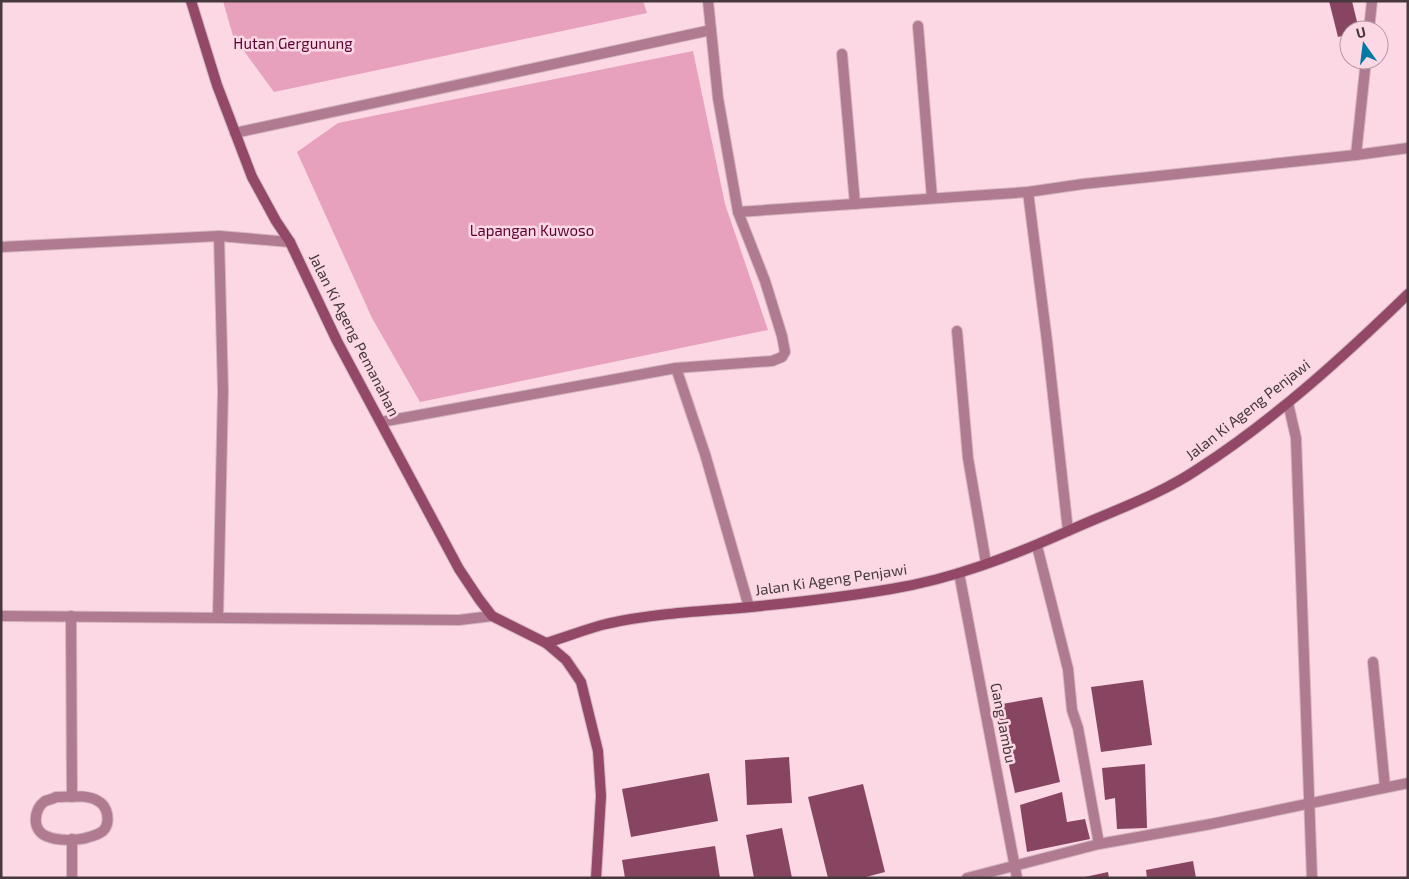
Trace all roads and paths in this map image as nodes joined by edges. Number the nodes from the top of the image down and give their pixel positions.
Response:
1 (191, 1) edge
2 (708, 1) edge
3 (1372, 1) edge
4 (1370, 20) edge
5 (918, 26) dead end
6 (710, 30) junction
7 (842, 54) dead end
8 (1365, 70) edge
9 (235, 133) junction
10 (1408, 148) edge
11 (1356, 155) junction
12 (1028, 192) junction
13 (932, 198) junction
14 (855, 204) junction
15 (738, 212) junction
16 (219, 236) junction
17 (290, 242) junction
18 (1, 247) edge
19 (1408, 294) edge
20 (957, 331) dead end
21 (676, 368) junction
22 (1288, 403) junction
23 (381, 422) junction
24 (1068, 531) junction
25 (1036, 546) junction
26 (986, 563) junction
27 (959, 573) junction
28 (749, 607) junction
29 (1, 616) edge
30 (71, 616) junction
31 (492, 616) junction
32 (218, 617) junction
33 (546, 643) junction
34 (1373, 662) dead end
35 (1408, 783) edge
36 (1385, 787) junction
37 (72, 797) junction
38 (1310, 803) junction
39 (72, 839) junction
40 (1099, 844) junction
41 (1016, 866) junction
42 (72, 878) edge
43 (596, 878) edge
44 (967, 878) edge
45 (1017, 878) edge
46 (1312, 878) edge

1 - 9 main road, Jalan Ki Ageng Pemanahan
2 - 6 street
3 - 4 street
5 - 13 street
6 - 9 street
6 - 15 street
7 - 14 street
8 - 11 street
9 - 17 main road, Jalan Ki Ageng Pemanahan
10 - 11 street
11 - 12 street
12 - 13 street
12 - 24 street
13 - 14 street
14 - 15 street
15 - 21 street
16 - 17 street
16 - 18 street
16 - 32 street
17 - 23 main road, Jalan Ki Ageng Pemanahan
19 - 22 main road, Jalan Ki Ageng Penjawi
20 - 26 street
21 - 23 street
21 - 28 street
22 - 24 main road, Jalan Ki Ageng Penjawi
22 - 38 street
23 - 31 main road, Jalan Ki Ageng Pemanahan
24 - 25 main road, Jalan Ki Ageng Penjawi
25 - 26 main road, Jalan Ki Ageng Penjawi
25 - 40 street
26 - 27 main road, Jalan Ki Ageng Penjawi
27 - 28 main road, Jalan Ki Ageng Penjawi
27 - 41 street, Gang Jambu
28 - 33 main road, Jalan Ki Ageng Penjawi
29 - 30 street
30 - 32 street
30 - 37 street
31 - 32 street
31 - 33 main road, Jalan Ki Ageng Pemanahan
33 - 43 main road
34 - 36 street
35 - 36 street
36 - 38 street
37 - 39 street
37 - 39 street
38 - 40 street
38 - 46 street
39 - 42 street
40 - 41 street
41 - 44 street
41 - 45 street, Gang Jambu

